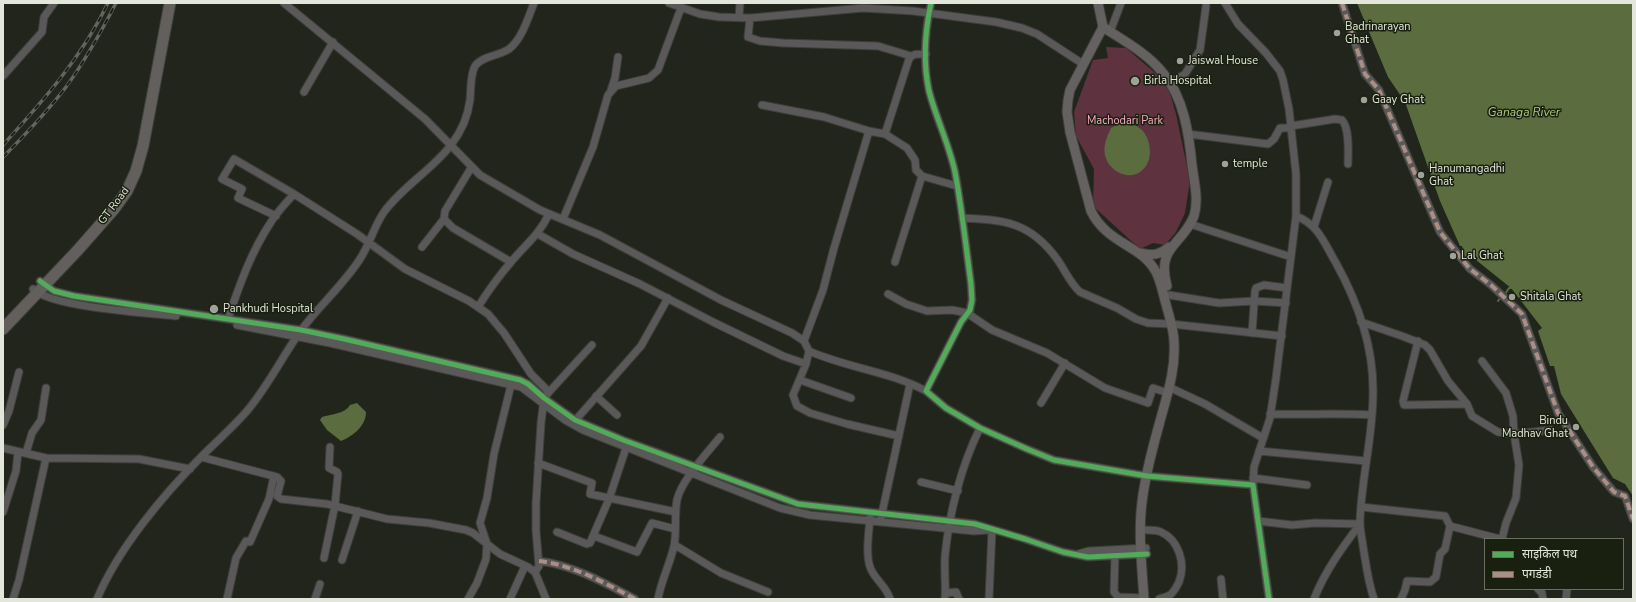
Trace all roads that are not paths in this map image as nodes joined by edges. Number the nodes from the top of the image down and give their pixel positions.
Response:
1 (54, 3) edge
2 (163, 3) edge
3 (170, 3) edge
4 (284, 3) edge
5 (534, 3) edge
6 (669, 3) edge
7 (740, 3) edge
8 (931, 3) edge
9 (1098, 3) edge
10 (1121, 3) edge
11 (1225, 3) edge
12 (1342, 3) edge
13 (1206, 6) dead end
14 (681, 8) junction
15 (928, 14) junction
16 (739, 17) junction
17 (750, 18) junction
18 (1106, 30) junction
19 (333, 42) junction
20 (926, 54) junction
21 (911, 56) junction
22 (618, 57) dead end
23 (1082, 64) junction
24 (3, 76) edge
25 (1170, 83) junction
26 (611, 90) junction
27 (304, 92) dead end
28 (762, 105) dead end
29 (1291, 127) junction
30 (869, 131) junction
31 (885, 134) junction
32 (1188, 134) junction
33 (451, 145) junction
34 (1348, 164) dead end
35 (471, 168) junction
36 (922, 176) junction
37 (1328, 182) dead end
38 (957, 186) junction
39 (294, 194) junction
40 (549, 214) junction
41 (276, 216) junction
42 (1296, 216) junction
43 (962, 218) junction
44 (563, 219) junction
45 (444, 220) junction
46 (1190, 224) junction
47 (1314, 227) junction
48 (538, 234) junction
49 (369, 242) junction
50 (1175, 243) junction
51 (422, 247) dead end
52 (1137, 252) junction
53 (1291, 257) junction
54 (511, 262) junction
55 (895, 262) dead end
56 (39, 287) junction
57 (1287, 288) junction
58 (888, 294) dead end
59 (1170, 295) junction
60 (668, 298) junction
61 (1254, 301) junction
62 (1286, 303) junction
63 (478, 307) junction
64 (967, 313) junction
65 (228, 319) junction
66 (3, 320) edge
67 (1361, 322) junction
68 (1174, 324) junction
69 (3, 329) edge
70 (299, 333) junction
71 (1252, 333) junction
72 (1282, 336) junction
73 (804, 341) junction
74 (1418, 341) junction
75 (592, 346) dead end
76 (810, 351) junction
77 (1482, 361) dead end
78 (1065, 363) junction
79 (806, 364) junction
80 (19, 372) dead end
81 (800, 380) junction
82 (910, 384) junction
83 (510, 385) junction
84 (46, 388) dead end
85 (926, 391) junction
86 (1171, 391) junction
87 (596, 396) junction
88 (545, 398) junction
89 (851, 398) dead end
90 (1041, 403) dead end
91 (1467, 404) junction
92 (1270, 414) junction
93 (1372, 414) junction
94 (617, 415) dead end
95 (573, 422) junction
96 (3, 425) edge
97 (980, 428) junction
98 (1551, 430) dead end
99 (1514, 434) junction
100 (899, 436) junction
101 (720, 437) dead end
102 (1263, 438) junction
103 (330, 447) dead end
104 (3, 448) edge
105 (626, 448) junction
106 (1259, 451) junction
107 (18, 452) junction
108 (26, 453) junction
109 (201, 457) junction
110 (46, 458) junction
111 (538, 462) junction
112 (1366, 462) junction
113 (696, 466) junction
114 (190, 469) junction
115 (692, 474) junction
116 (274, 476) junction
117 (1149, 476) junction
118 (921, 482) dead end
119 (1253, 482) junction
120 (1307, 485) dead end
121 (958, 491) junction
122 (609, 498) junction
123 (335, 505) junction
124 (1361, 507) junction
125 (358, 511) junction
126 (3, 512) edge
127 (676, 512) junction
128 (871, 512) junction
129 (882, 513) junction
130 (1633, 519) edge
131 (870, 521) junction
132 (1258, 521) junction
133 (881, 522) junction
134 (1360, 524) junction
135 (949, 525) junction
136 (1450, 526) junction
137 (675, 529) junction
138 (992, 530) junction
139 (1146, 530) junction
140 (557, 532) dead end
141 (594, 536) junction
142 (1497, 538) edge
143 (1501, 538) edge
144 (487, 544) junction
145 (674, 546) junction
146 (1144, 551) junction
147 (1076, 555) junction
148 (1115, 556) junction
149 (324, 558) dead end
150 (342, 560) dead end
151 (538, 561) junction
152 (525, 566) junction
153 (535, 572) junction
154 (1221, 579) dead end
155 (320, 584) dead end
156 (1539, 590) edge
157 (768, 592) dead end
158 (945, 596) edge
159 (13, 599) edge
160 (97, 599) edge
161 (227, 599) edge
162 (315, 599) edge
163 (468, 599) edge
164 (510, 599) edge
165 (546, 599) edge
166 (635, 599) edge
167 (658, 599) edge
168 (890, 599) edge
169 (959, 599) edge
170 (989, 599) edge
171 (1145, 599) edge
172 (1159, 599) edge
173 (1223, 599) edge
174 (1269, 599) edge
175 (1314, 599) edge
176 (1374, 599) edge
177 (1401, 599) edge
178 (1543, 599) edge

1 - 24 street
2 - 56 highway, GT Road
3 - 56 highway, GT Road
4 - 19 street
5 - 33 street
6 - 14 street
7 - 16 street
8 - 15 street
9 - 18 main road
10 - 18 street
11 - 29 street
12 - 130 street
13 - 25 street
14 - 16 street
14 - 26 street
15 - 17 street
15 - 20 street
15 - 23 street
16 - 17 street
17 - 21 street
18 - 23 main road
18 - 25 main road
19 - 27 street
19 - 33 street
20 - 21 street
20 - 38 street
21 - 31 street
22 - 26 street
23 - 52 main road
25 - 32 main road
26 - 44 street
28 - 30 street
29 - 32 street
29 - 34 street
29 - 42 street
30 - 31 street
30 - 73 street
31 - 36 street
32 - 46 main road
33 - 35 street
33 - 49 street
35 - 40 street
35 - 45 street
36 - 38 street
36 - 55 street
37 - 47 street
38 - 43 street
39 - 41 street
39 - 41 street
39 - 49 street
40 - 44 street
40 - 48 street
41 - 65 street
42 - 47 street
42 - 53 street
43 - 64 street
43 - 68 street
44 - 73 street
45 - 51 street
45 - 54 street
46 - 50 main road
46 - 53 street
47 - 67 street
48 - 54 street
48 - 60 street
49 - 63 street
49 - 70 street
50 - 52 main road
50 - 59 main road
52 - 68 main road
53 - 57 street
54 - 63 street
56 - 65 street
56 - 66 highway, GT Road
56 - 69 highway, GT Road
56 - 70 street
57 - 61 street
57 - 62 street
58 - 64 street
59 - 61 street
59 - 68 main road
60 - 79 street
60 - 87 street
61 - 62 street
61 - 71 street
62 - 72 street
63 - 88 street
64 - 78 street
64 - 85 street
65 - 70 street
67 - 74 street
67 - 93 street
68 - 71 street
68 - 86 main road
70 - 83 street
70 - 88 street
70 - 109 street
71 - 72 street
72 - 92 street
73 - 76 street
74 - 91 street
74 - 91 street
75 - 88 street
76 - 79 street
76 - 82 street
77 - 99 street
78 - 86 street
78 - 90 street
79 - 81 street
80 - 96 street
81 - 89 street
81 - 100 street
82 - 85 street
82 - 100 street
83 - 88 street
83 - 144 street
84 - 108 street
85 - 97 street
86 - 102 street
86 - 117 main road
87 - 94 street
87 - 95 street
88 - 95 street
88 - 111 street
91 - 99 street
92 - 93 street
92 - 102 street
93 - 112 street
95 - 105 street
95 - 113 street
97 - 117 street
97 - 121 street
98 - 99 street
99 - 143 street
100 - 129 street
101 - 113 street
102 - 106 street
103 - 123 street
104 - 107 street
105 - 115 street
105 - 122 street
106 - 112 street
106 - 119 street
107 - 108 street
107 - 126 street
108 - 110 street
109 - 114 street
109 - 116 street
110 - 114 street
110 - 159 street
111 - 122 street
111 - 151 street
112 - 124 street
113 - 115 street
113 - 128 street
114 - 160 street
115 - 127 street
115 - 131 street
116 - 123 street
116 - 161 street
117 - 119 street
117 - 139 main road
117 - 146 main road
118 - 121 street
119 - 120 street
119 - 132 street
121 - 135 street
122 - 127 street
122 - 141 street
123 - 125 street
123 - 149 street
124 - 134 street
124 - 136 street
125 - 144 street
125 - 150 street
127 - 137 street
128 - 129 street
128 - 131 street
129 - 133 street
129 - 135 street
131 - 133 street
131 - 168 street
132 - 134 street
132 - 174 street
133 - 135 street
134 - 175 street
134 - 176 street
135 - 138 street
135 - 158 street
136 - 142 street
136 - 177 street
137 - 141 street
137 - 145 street
138 - 147 street
138 - 170 street
139 - 146 main road
139 - 172 street
140 - 141 street
144 - 152 street
144 - 163 street
145 - 157 street
145 - 167 street
146 - 147 street
146 - 148 street
146 - 171 main road
147 - 148 street
148 - 171 street
151 - 153 street
151 - 166 street
152 - 153 street
152 - 164 street
153 - 165 street
154 - 173 street
155 - 162 street
156 - 178 street
158 - 169 street

